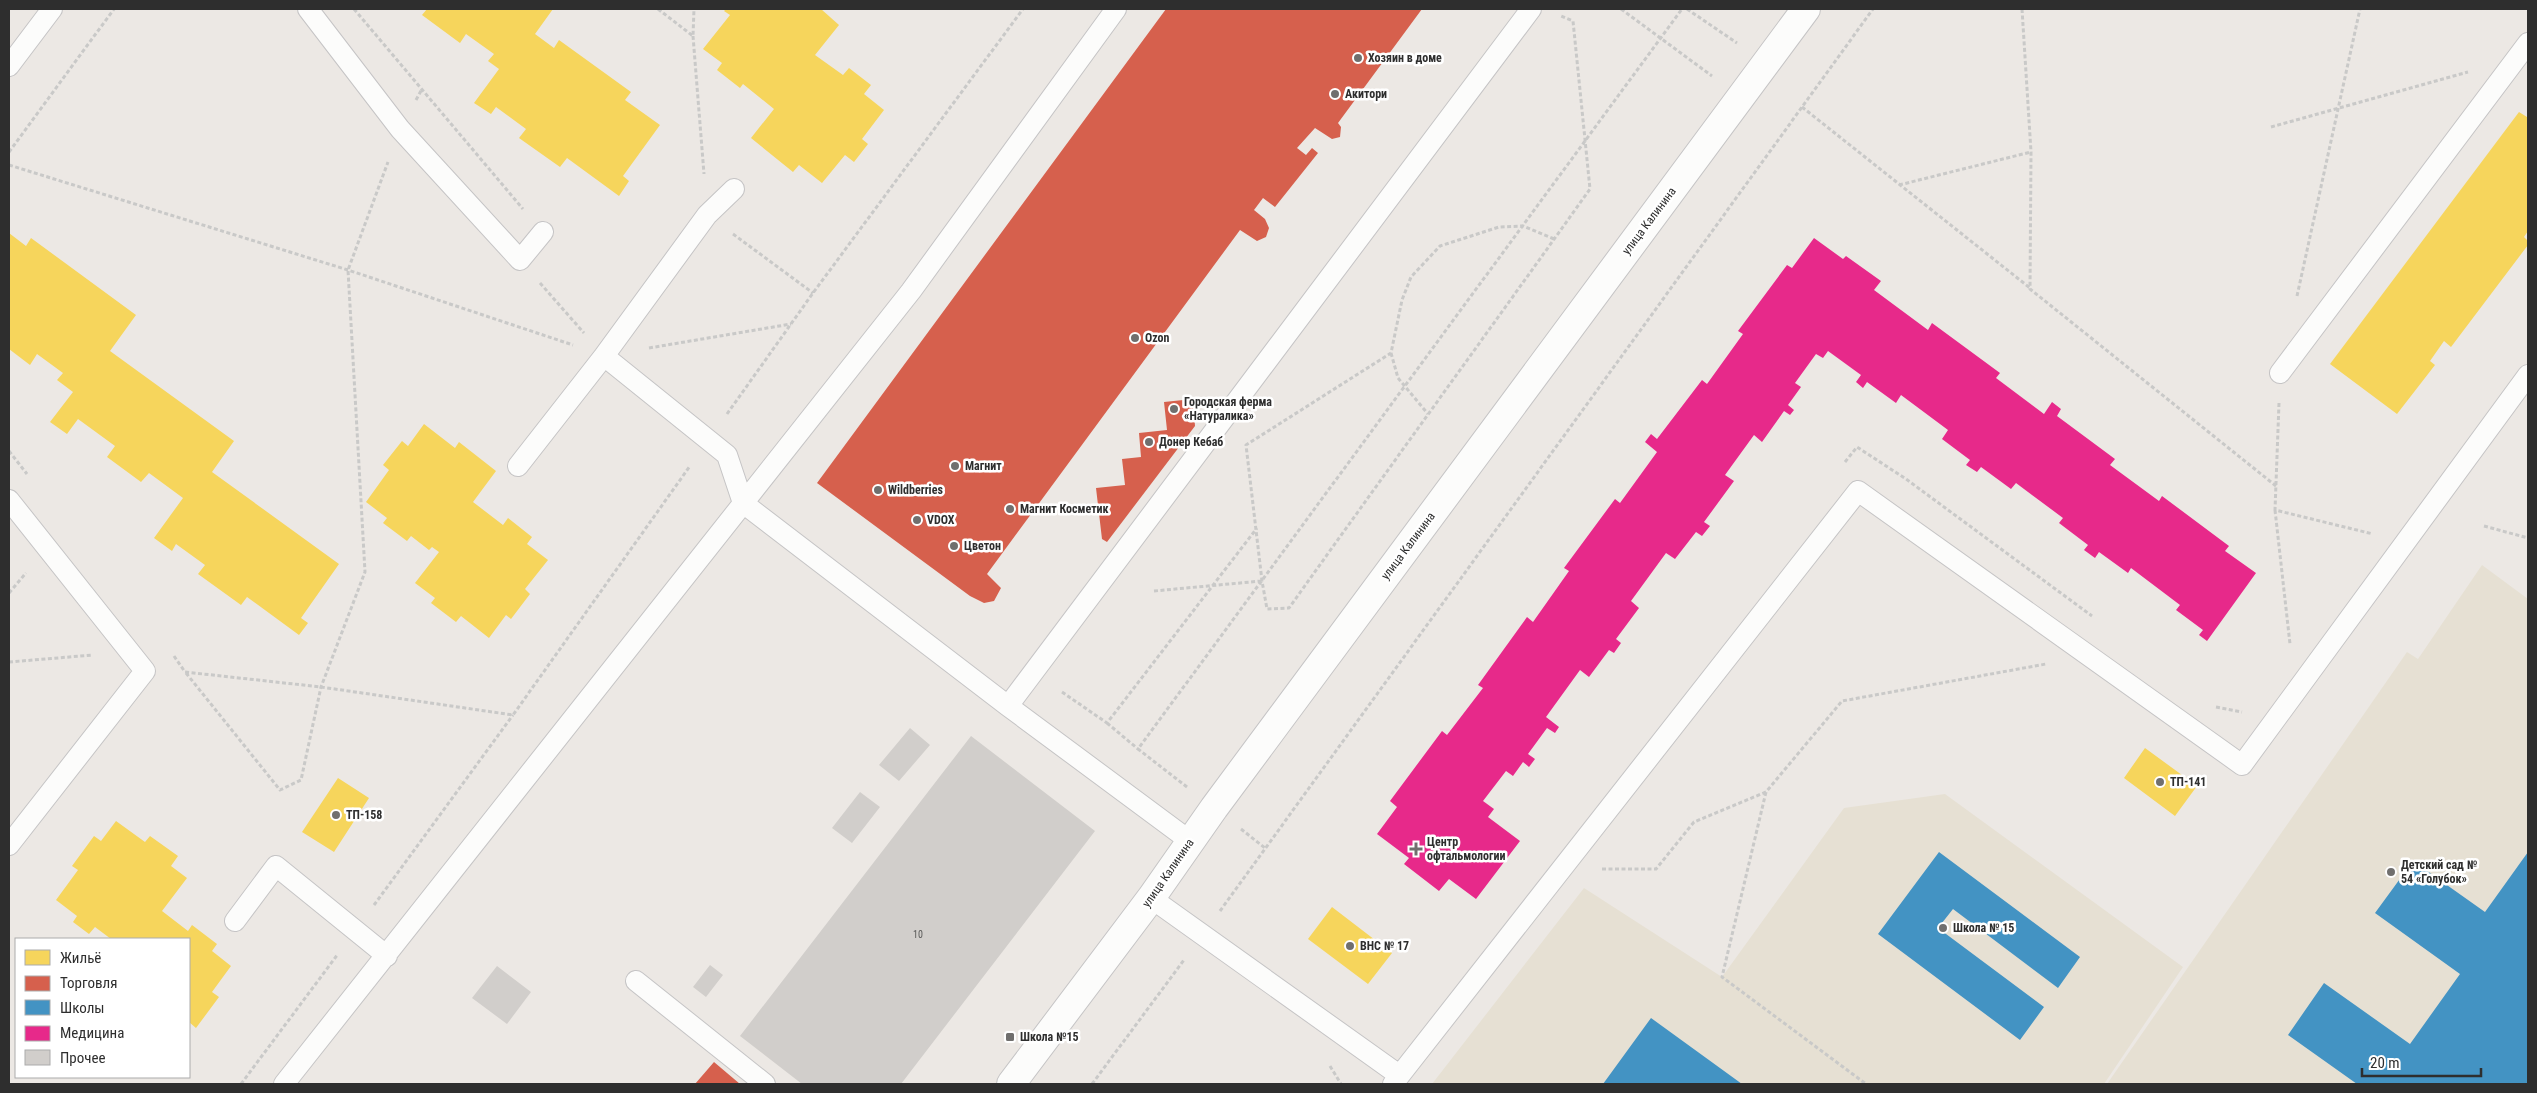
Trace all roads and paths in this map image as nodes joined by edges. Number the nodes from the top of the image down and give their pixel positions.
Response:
1 (52, 9) edge
2 (114, 9) edge
3 (308, 9) edge
4 (354, 9) edge
5 (658, 9) edge
6 (694, 9) edge
7 (1116, 9) edge
8 (1531, 9) edge
9 (1621, 9) edge
10 (1682, 9) edge
11 (1687, 9) edge
12 (1806, 9) edge
13 (1873, 9) edge
14 (2022, 9) edge
15 (2360, 9) edge
16 (1558, 15) dead end
17 (694, 36) junction
18 (1660, 38) junction
19 (1738, 44) dead end
20 (2523, 50) edge
21 (9, 66) edge
22 (1714, 78) dead end
23 (422, 89) junction
24 (1802, 107) junction
25 (2338, 108) junction
26 (2272, 127) dead end
27 (400, 129) junction
28 (1585, 141) junction
29 (9, 152) edge
30 (2031, 152) junction
31 (9, 165) edge
32 (1900, 185) junction
33 (734, 189) dead end
34 (706, 215) junction
35 (1523, 226) junction
36 (543, 232) joint
37 (1554, 239) junction
38 (520, 260) junction
39 (348, 270) junction
40 (2030, 289) junction
41 (812, 293) dead end
42 (2297, 298) dead end
43 (791, 324) dead end
44 (1391, 353) junction
45 (604, 356) junction
46 (2280, 373) joint
47 (2528, 376) edge
48 (1405, 386) junction
49 (1428, 414) junction
50 (1845, 463) dead end
51 (518, 466) dead end
52 (2276, 486) junction
53 (9, 500) edge
54 (742, 503) junction
55 (2275, 510) junction
56 (2484, 526) dead end
57 (1257, 527) junction
58 (2377, 535) dead end
59 (2528, 538) edge
60 (1262, 581) junction
61 (1212, 586) junction
62 (1154, 590) dead end
63 (2095, 619) dead end
64 (2078, 648) junction
65 (130, 652) junction
66 (2291, 652) dead end
67 (9, 662) edge
68 (185, 672) dead end
69 (1062, 692) dead end
70 (1008, 706) junction
71 (2213, 706) dead end
72 (2250, 706) dead end
73 (513, 715) dead end
74 (1106, 723) junction
75 (1138, 749) junction
76 (1766, 792) junction
77 (1214, 808) junction
78 (1190, 841) junction
79 (9, 845) edge
80 (1265, 848) junction
81 (1561, 869) junction
82 (1151, 898) junction
83 (1222, 909) junction
84 (1229, 914) dead end
85 (235, 921) dead end
86 (355, 930) junction
87 (1203, 935) junction
88 (386, 956) junction
89 (636, 981) dead end
90 (1396, 1080) edge
91 (241, 1084) edge
92 (284, 1084) edge
93 (766, 1084) edge
94 (1011, 1084) edge
95 (1092, 1084) edge
96 (1866, 1084) edge

1 - 21 lane
2 - 29 path
3 - 27 lane
4 - 23 path
5 - 17 path
6 - 17 path
7 - 54 lane
8 - 70 lane
9 - 18 path
10 - 18 path
11 - 19 path
12 - 77 street, улица Калинина
13 - 24 path
14 - 30 path
15 - 25 path
16 - 28 path
17 - 34 path
18 - 22 path
18 - 28 path
20 - 25 path
20 - 46 lane
23 - 27 path
23 - 36 path
24 - 32 path
24 - 80 path
25 - 26 path
25 - 42 path
27 - 38 lane
27 - 39 path
28 - 35 path
28 - 37 path
30 - 32 path
30 - 40 path
31 - 39 path
32 - 40 path
33 - 34 lane
34 - 41 path
34 - 45 lane
35 - 37 path
35 - 44 path
35 - 48 path
36 - 38 lane
37 - 49 path
38 - 45 path
39 - 45 path
39 - 68 path
40 - 52 path
43 - 45 path
44 - 48 path
44 - 57 path
45 - 51 lane
45 - 54 lane
46 - 52 path
47 - 64 lane
48 - 49 path
48 - 60 path
49 - 60 path
50 - 63 path
52 - 55 path
53 - 65 lane
54 - 70 lane
54 - 88 lane
55 - 58 path
55 - 66 path
56 - 59 path
57 - 60 path
57 - 61 path
60 - 61 path
60 - 75 path
61 - 62 path
61 - 74 path
64 - 76 path
64 - 81 lane
65 - 67 path
65 - 79 lane
69 - 74 path
70 - 78 lane
71 - 72 path
73 - 86 path
74 - 75 path
75 - 77 path
76 - 81 path
76 - 96 path
77 - 78 street, улица Калинина
77 - 80 path
78 - 82 street, улица Калинина
80 - 83 path
81 - 90 lane
82 - 87 lane
82 - 94 street, улица Калинина
83 - 84 path
83 - 87 path
85 - 86 lane
86 - 88 lane
86 - 91 path
87 - 90 lane
87 - 95 path
88 - 92 lane
89 - 93 lane

